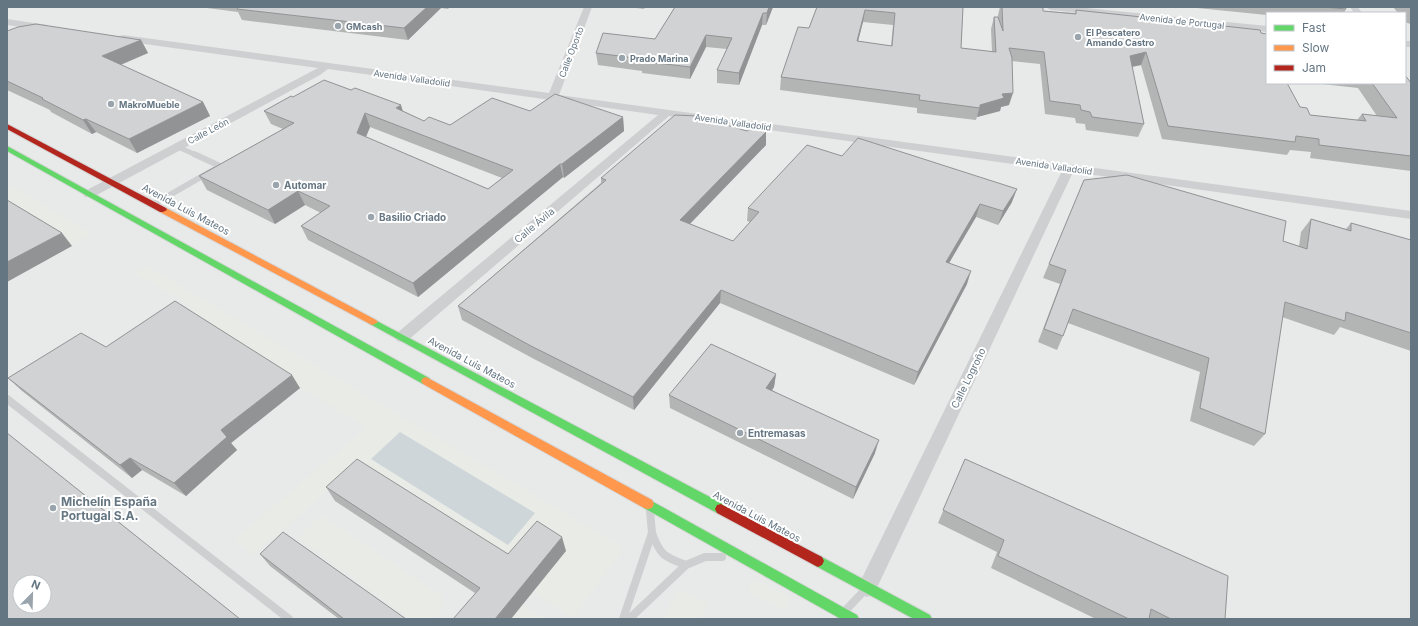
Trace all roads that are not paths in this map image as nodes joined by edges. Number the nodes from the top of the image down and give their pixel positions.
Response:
1 (588, 7) edge
2 (1050, 7) edge
3 (1167, 8) dead end
4 (1171, 20) junction
5 (7, 22) edge
6 (39, 27) junction
7 (54, 29) edge
8 (1266, 30) edge
9 (19, 34) edge
10 (109, 36) edge
11 (326, 66) junction
12 (553, 97) junction
13 (666, 113) junction
14 (7, 126) edge
15 (178, 147) junction
16 (7, 148) edge
17 (1069, 168) junction
18 (111, 182) junction
19 (89, 194) junction
20 (154, 204) junction
21 (1411, 215) edge
22 (402, 337) junction
23 (7, 399) edge
24 (649, 505) junction
25 (652, 533) junction
26 (743, 557) junction
27 (686, 566) junction
28 (867, 588) junction
29 (842, 616) edge
30 (289, 619) edge
31 (623, 619) edge
32 (629, 619) edge
33 (854, 619) edge
34 (926, 619) edge

1 - 12 street, Calle Oporto
2 - 4 street, Avenida de Portugal
3 - 4 street
4 - 8 street, Avenida de Portugal
5 - 6 street
6 - 7 street
6 - 9 street
10 - 11 street, Avenida Valladolid
11 - 12 street, Avenida Valladolid
11 - 15 street, Calle León
12 - 13 street, Avenida Valladolid
13 - 17 street, Avenida Valladolid
13 - 22 street, Calle Ávila
14 - 18 highway, Avenida Luis Mateos
15 - 18 street, Calle León
15 - 20 lane
16 - 19 highway
17 - 21 street, Avenida Valladolid
17 - 28 street, Calle Logroño
18 - 19 street, Calle León
18 - 20 highway, Avenida Luis Mateos
19 - 24 highway
20 - 22 highway, Avenida Luis Mateos
22 - 28 highway, Avenida Luis Mateos
23 - 30 lane
24 - 25 lane
24 - 26 highway
25 - 27 lane
25 - 31 lane
26 - 27 lane
26 - 29 highway
27 - 32 lane
28 - 29 lane
28 - 34 highway, Avenida Luis Mateos
29 - 33 highway

